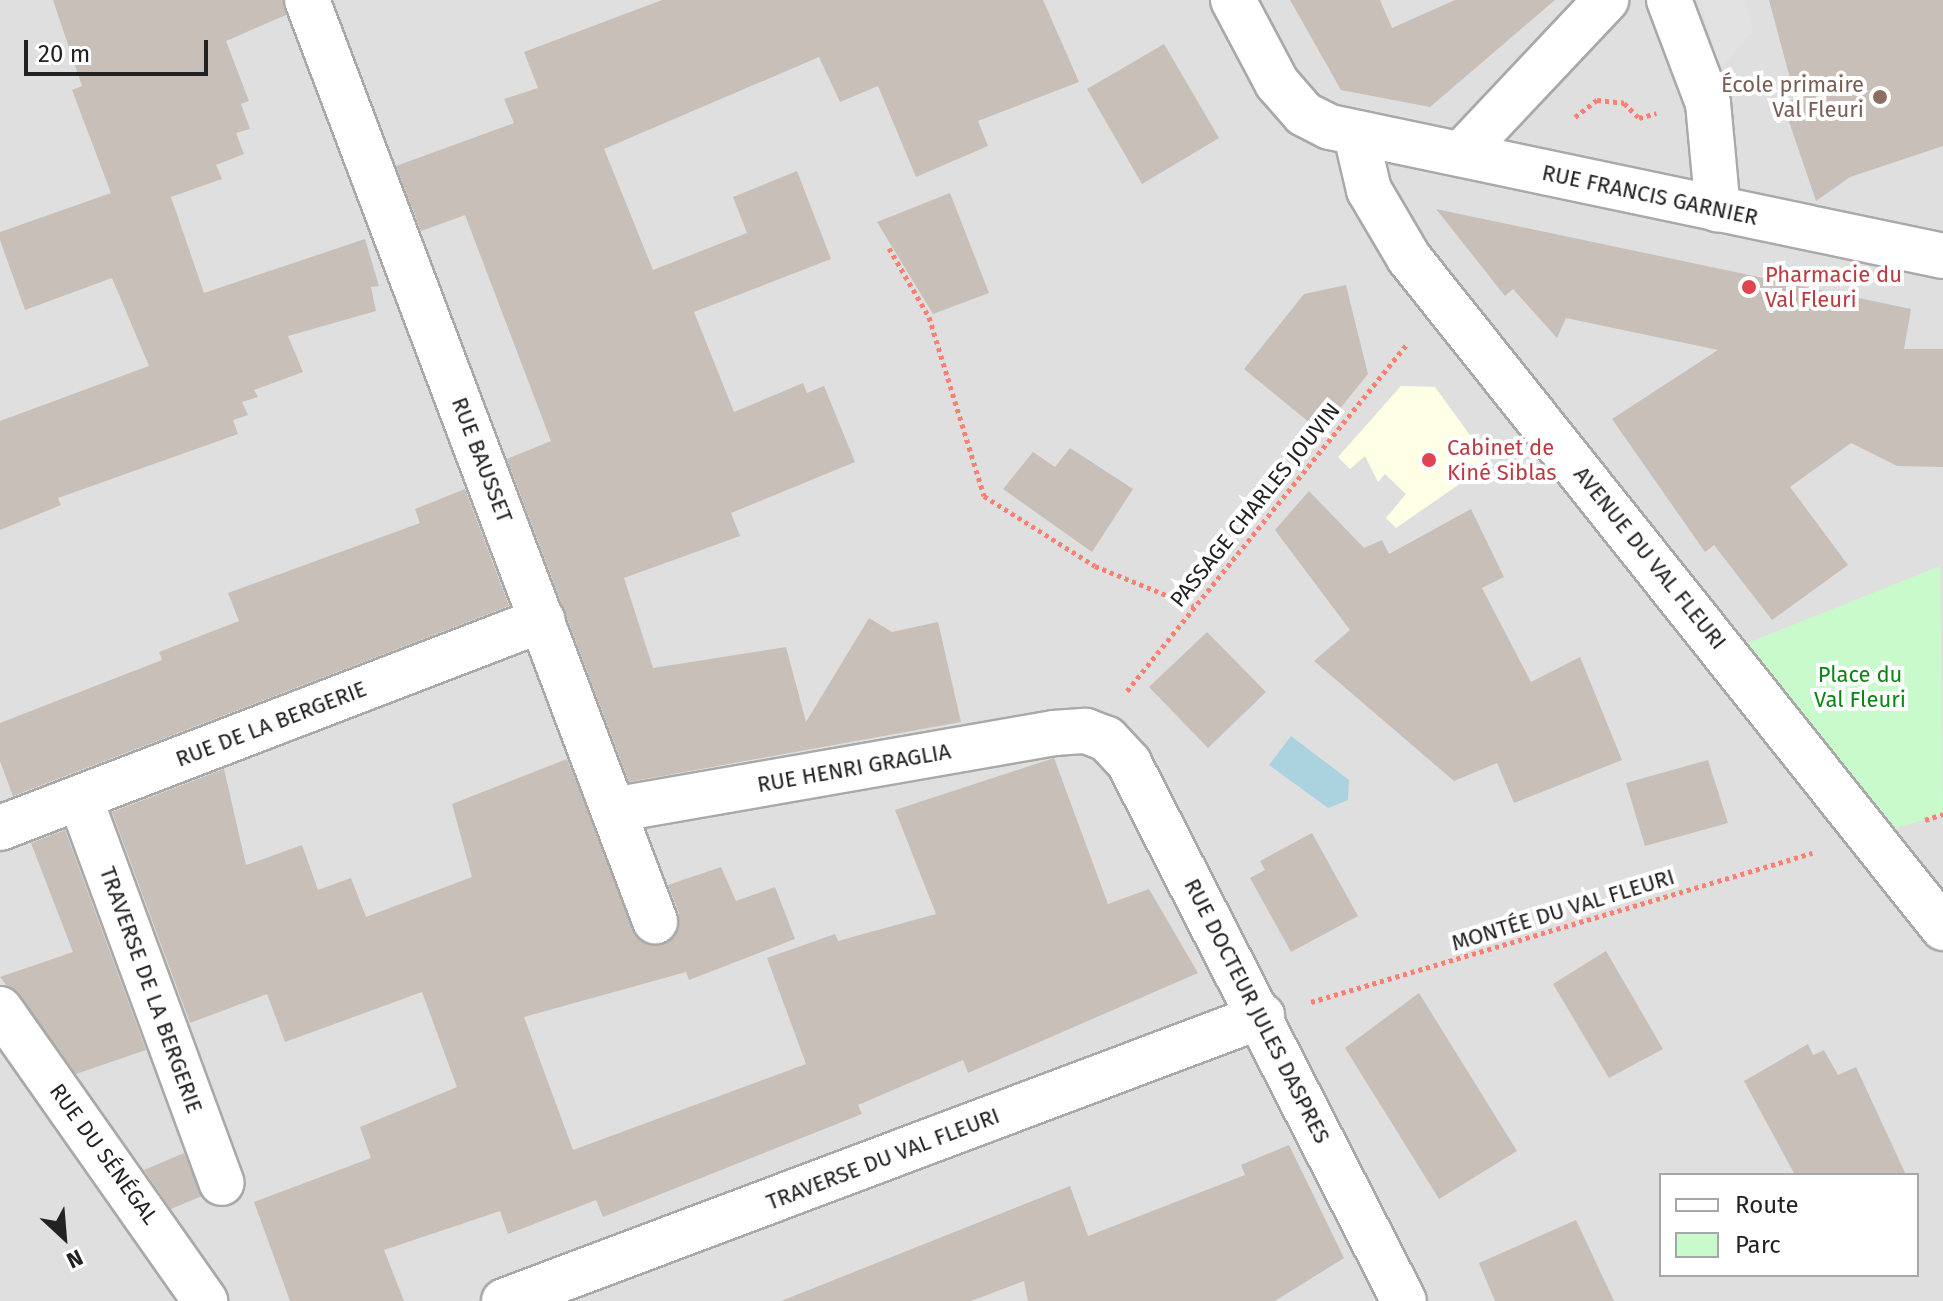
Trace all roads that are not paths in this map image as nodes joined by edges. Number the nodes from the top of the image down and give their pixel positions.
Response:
1 (307, 0) edge
2 (1233, 0) edge
3 (1606, 0) edge
4 (1669, 0) edge
5 (1356, 135) junction
6 (1461, 154) junction
7 (1718, 210) junction
8 (1943, 256) edge
9 (542, 620) junction
10 (1096, 733) joint
11 (80, 798) junction
12 (613, 810) junction
13 (0, 828) edge
14 (655, 921) dead end
15 (1943, 928) edge
16 (0, 1009) edge
17 (1262, 1016) junction
18 (222, 1183) dead end
19 (205, 1301) edge
20 (504, 1301) edge
21 (1404, 1301) edge

1 - 9 street, RUE BAUSSET
2 - 5 street, RUE FRANCIS GARNIER
3 - 6 street
4 - 7 street
5 - 6 street, RUE FRANCIS GARNIER
5 - 15 street, AVENUE DU VAL FLEURI
6 - 7 street, RUE FRANCIS GARNIER
7 - 8 street, RUE FRANCIS GARNIER
9 - 11 street, RUE DE LA BERGERIE
9 - 12 street, RUE BAUSSET
10 - 12 street, RUE HENRI GRAGLIA
10 - 17 street, RUE DOCTEUR JULES DASPRES
11 - 13 street, RUE DE LA BERGERIE
11 - 18 street, TRAVERSE DE LA BERGERIE
12 - 14 street, RUE BAUSSET
16 - 19 street, RUE DU SÉNÉGAL
17 - 20 street, TRAVERSE DU VAL FLEURI
17 - 21 street, RUE DOCTEUR JULES DASPRES

